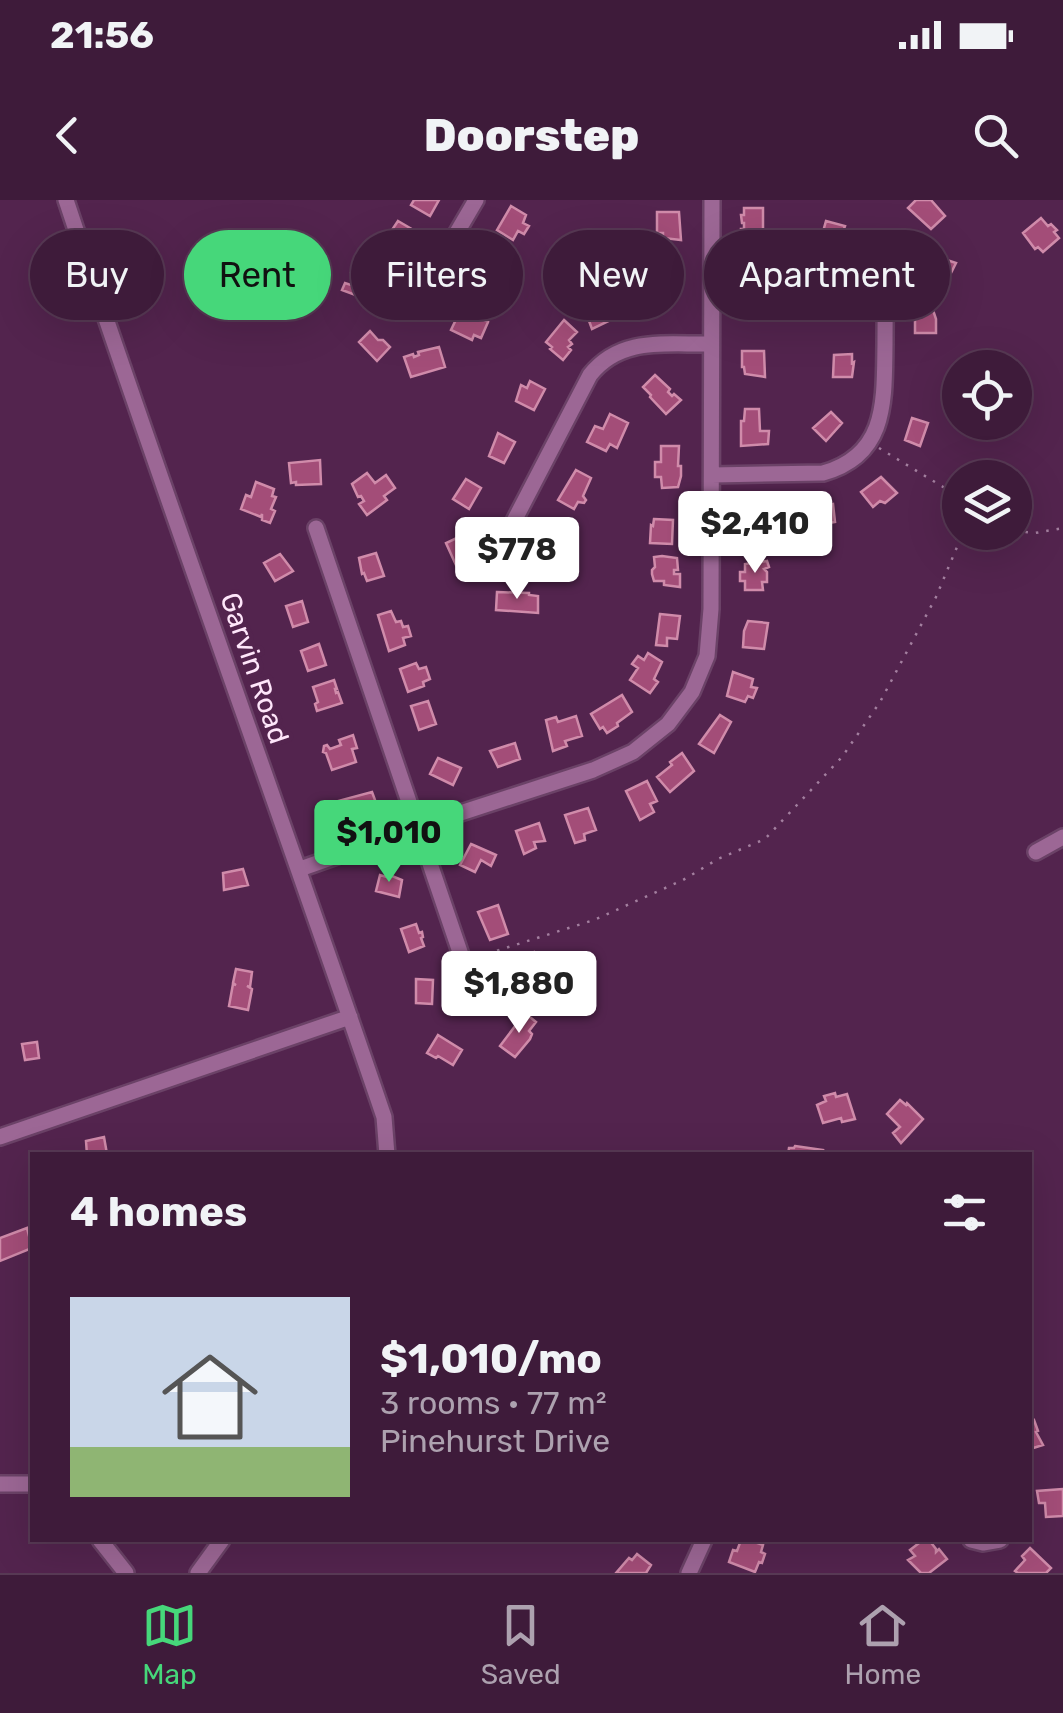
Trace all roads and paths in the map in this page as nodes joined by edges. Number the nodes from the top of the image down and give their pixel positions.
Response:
1 (66, 200) edge
2 (476, 200) edge
3 (712, 200) edge
4 (458, 230) edge
5 (884, 320) edge
6 (711, 344) junction
7 (869, 442) junction
8 (712, 475) junction
9 (942, 484) edge
10 (514, 521) dead end
11 (316, 528) dead end
12 (1063, 528) edge
13 (1032, 533) edge
14 (955, 550) edge
15 (418, 829) junction
16 (1063, 837) edge
17 (1036, 852) dead end
18 (300, 870) junction
19 (463, 962) junction
20 (477, 1002) dead end
21 (350, 1016) junction
22 (0, 1136) edge
23 (387, 1152) edge
24 (0, 1484) edge
25 (30, 1484) edge
26 (102, 1542) edge
27 (221, 1542) edge
28 (703, 1542) edge
29 (126, 1573) edge
30 (198, 1573) edge
31 (688, 1573) edge

1 - 18 street, Garvin Road
2 - 4 street
3 - 6 street
5 - 7 street
6 - 8 street
6 - 10 street
7 - 8 street
7 - 9 path
8 - 15 street
11 - 15 street
12 - 13 path
14 - 19 path
15 - 18 street
15 - 19 street
16 - 17 street
18 - 21 street, Garvin Road
19 - 20 street
21 - 22 street
21 - 23 street, Garvin Road
24 - 25 street
26 - 29 street
27 - 30 street
28 - 31 street

